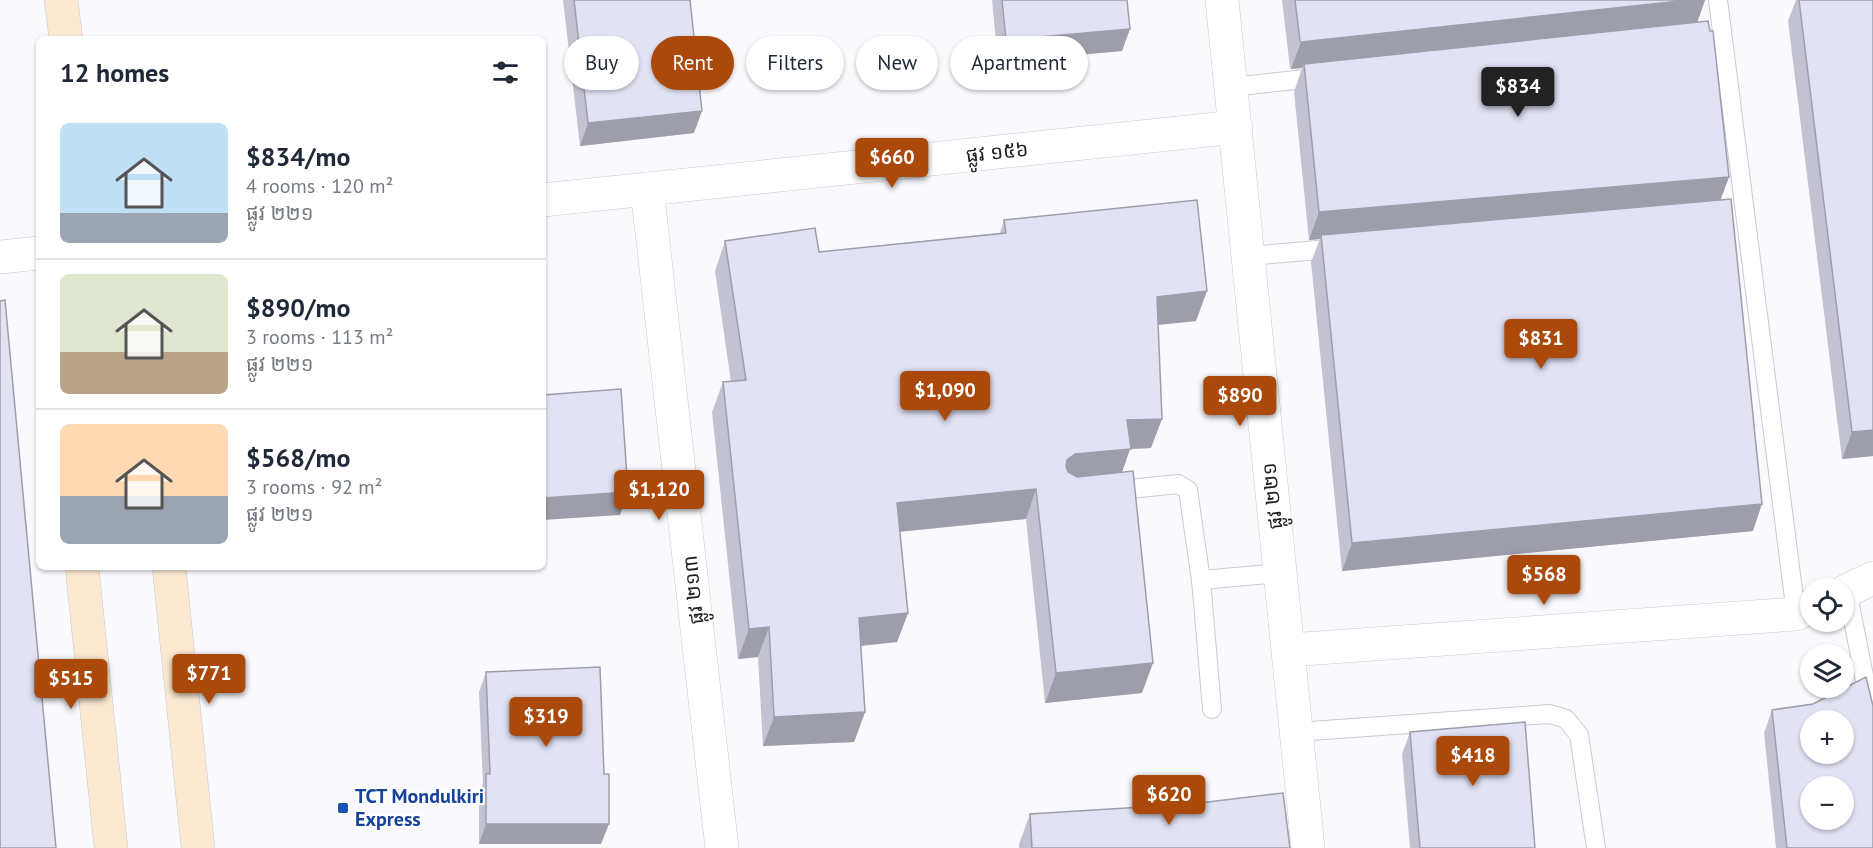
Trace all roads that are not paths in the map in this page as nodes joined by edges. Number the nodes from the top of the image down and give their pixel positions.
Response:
1 (62, 0) edge
2 (1222, 0) edge
3 (1718, 0) edge
4 (66, 36) edge
5 (1337, 76) edge
6 (1232, 87) junction
7 (1236, 127) junction
8 (647, 189) junction
9 (546, 200) edge
10 (1355, 247) edge
11 (36, 253) edge
12 (1249, 256) junction
13 (0, 257) edge
14 (1089, 493) edge
15 (82, 570) edge
16 (169, 570) edge
17 (1280, 573) junction
18 (1201, 580) junction
19 (1855, 587) edge
20 (1800, 592) edge
21 (1800, 611) edge
22 (1289, 650) junction
23 (1212, 709) dead end
24 (1873, 721) edge
25 (1296, 732) junction
26 (111, 848) edge
27 (198, 848) edge
28 (722, 848) edge
29 (1308, 848) edge
30 (1596, 848) edge

1 - 4 main road
2 - 6 street, ផ្លូវ ២២១
3 - 20 lane
5 - 6 lane
6 - 7 street, ផ្លូវ ២២១
7 - 8 street, ផ្លូវ ១៥៦
7 - 12 street, ផ្លូវ ២២១
8 - 9 street, ផ្លូវ ១៥៦
8 - 28 street, ផ្លូវ ២១៣
10 - 12 lane
11 - 13 street
12 - 17 street, ផ្លូវ ២២១
14 - 18 lane
15 - 26 main road
16 - 27 main road
17 - 18 lane
17 - 22 street, ផ្លូវ ២២១
18 - 23 lane
19 - 24 lane
21 - 22 street
22 - 25 street, ផ្លូវ ២២១
25 - 29 street, ផ្លូវ ២២១
25 - 30 lane

